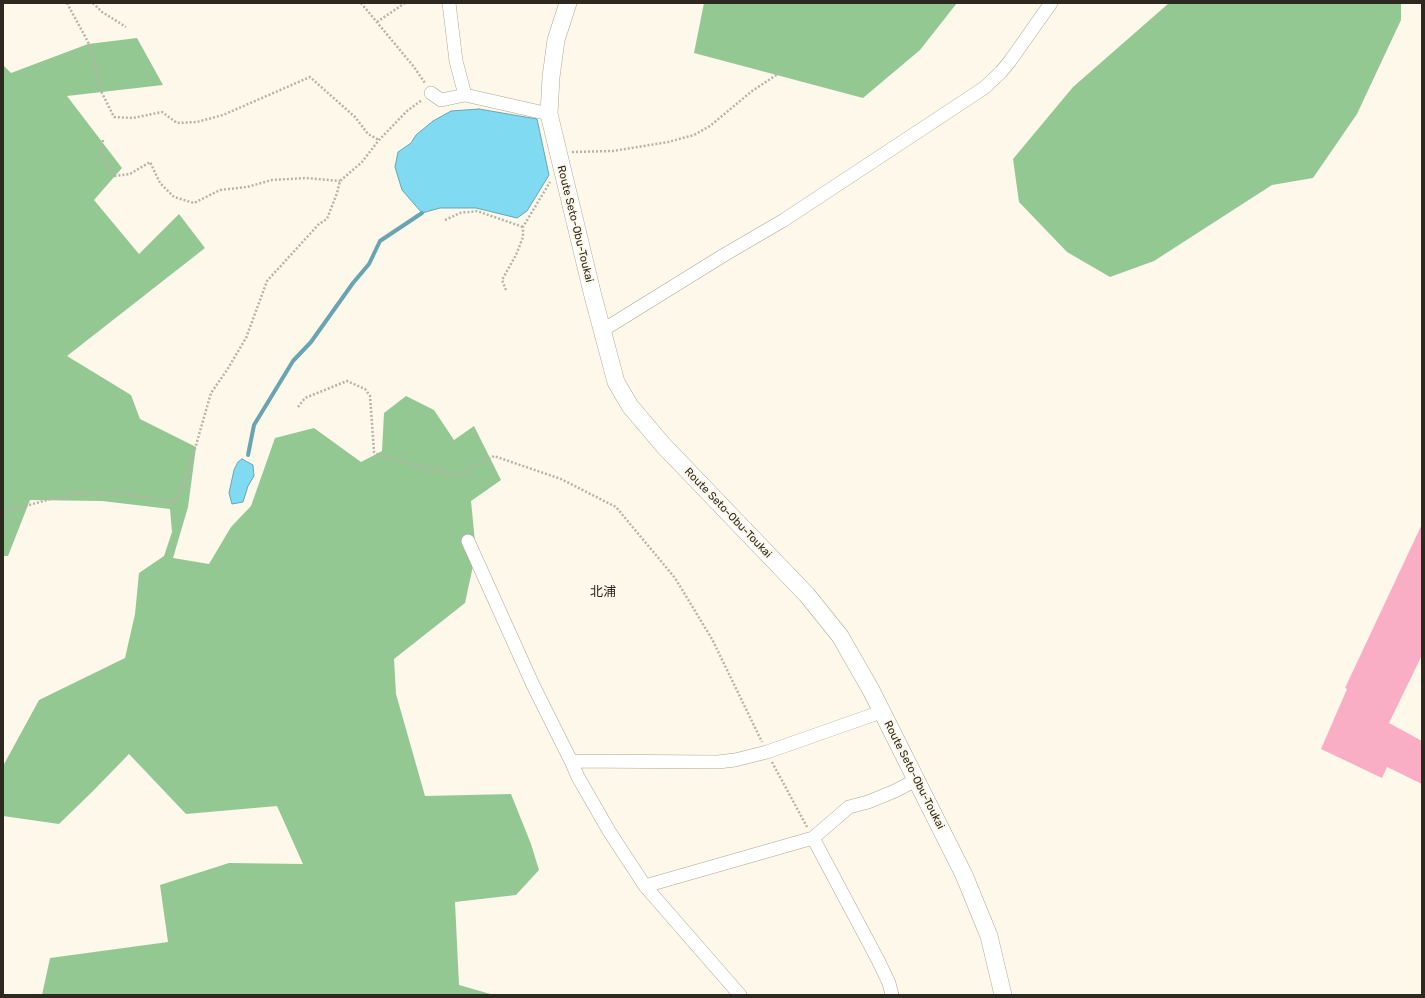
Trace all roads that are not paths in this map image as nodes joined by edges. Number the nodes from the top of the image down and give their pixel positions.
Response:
1 (449, 3) edge
2 (568, 3) edge
3 (1051, 3) edge
4 (431, 93) road end
5 (465, 95) junction
6 (548, 114) junction
7 (603, 330) junction
8 (468, 541) dead end
9 (881, 712) junction
10 (571, 761) junction
11 (916, 780) junction
12 (813, 838) junction
13 (645, 886) junction
14 (740, 995) edge
15 (892, 995) edge
16 (1003, 995) edge

1 - 5 street
2 - 6 main road, Route Seto-Obu-Toukai
3 - 7 street
4 - 5 street
5 - 6 street
6 - 7 main road, Route Seto-Obu-Toukai
7 - 9 main road, Route Seto-Obu-Toukai
8 - 10 street
9 - 10 street
9 - 11 main road, Route Seto-Obu-Toukai
10 - 13 street
11 - 12 street
11 - 16 main road, Route Seto-Obu-Toukai
12 - 13 street
12 - 15 street
13 - 14 street

